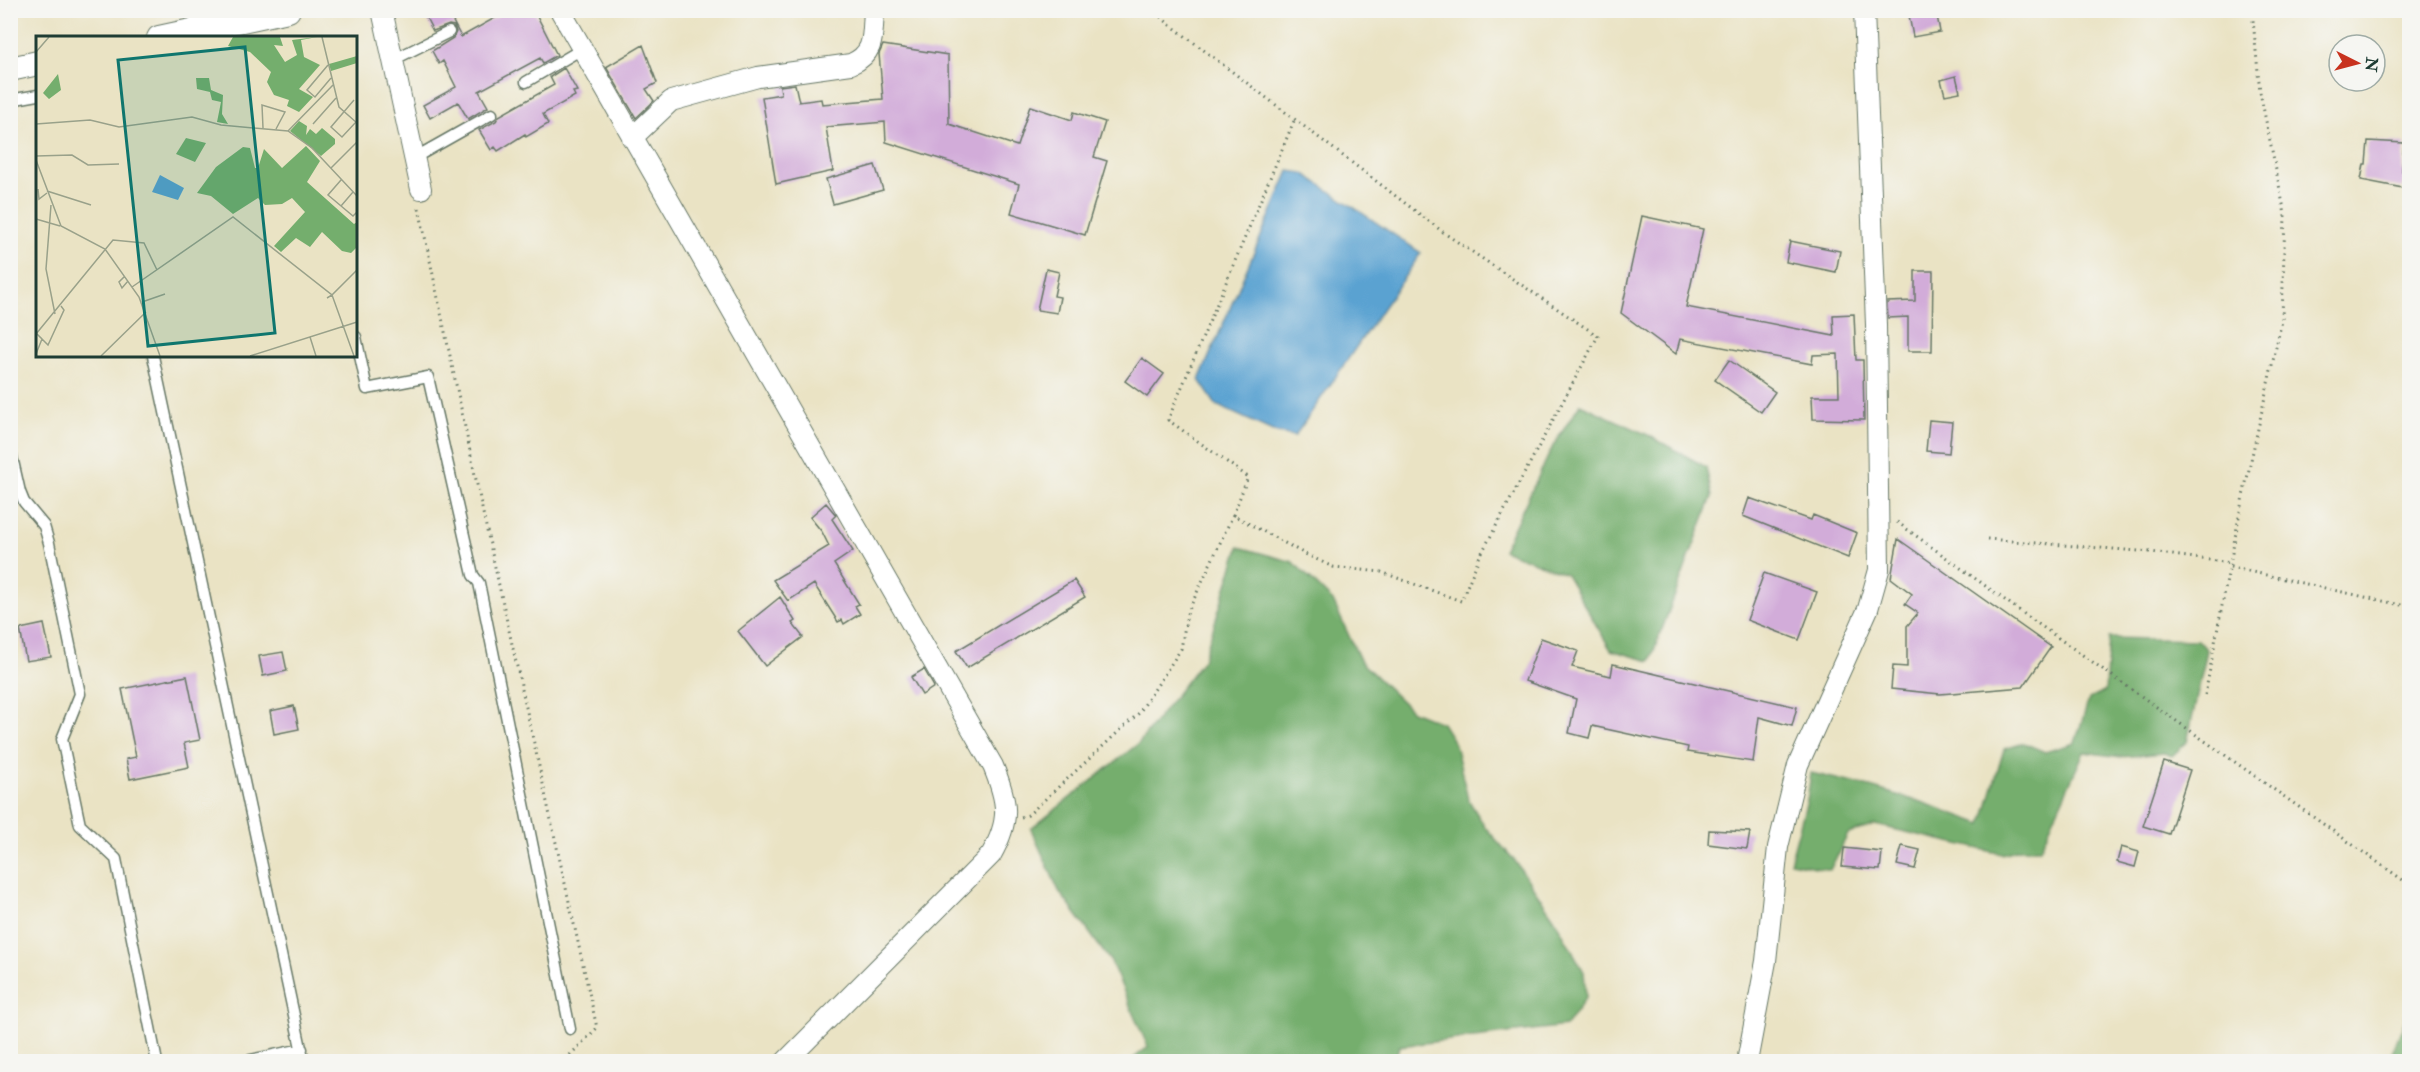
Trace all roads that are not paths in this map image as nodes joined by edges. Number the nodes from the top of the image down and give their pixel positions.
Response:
1 (288, 10) edge
2 (382, 10) edge
3 (560, 10) edge
4 (874, 10) edge
5 (1864, 10) edge
6 (449, 32) dead end
7 (168, 36) edge
8 (582, 49) junction
9 (393, 60) junction
10 (36, 63) edge
11 (10, 69) edge
12 (526, 82) dead end
13 (36, 95) edge
14 (10, 100) edge
15 (492, 114) dead end
16 (632, 138) junction
17 (414, 158) junction
18 (421, 189) road end
19 (357, 342) edge
20 (153, 357) edge
21 (10, 448) edge
22 (570, 1029) dead end
23 (302, 1049) junction
24 (157, 1062) edge
25 (241, 1062) edge
26 (304, 1062) edge
27 (785, 1062) edge
28 (1747, 1062) edge

1 - 7 street
2 - 9 street
3 - 8 street
4 - 16 street
5 - 28 street
6 - 9 lane
8 - 12 lane
8 - 16 street
9 - 17 street
10 - 11 street
13 - 14 lane
15 - 17 lane
16 - 27 street
17 - 18 street
19 - 22 lane
20 - 23 lane
21 - 24 lane
23 - 25 lane
23 - 26 lane

